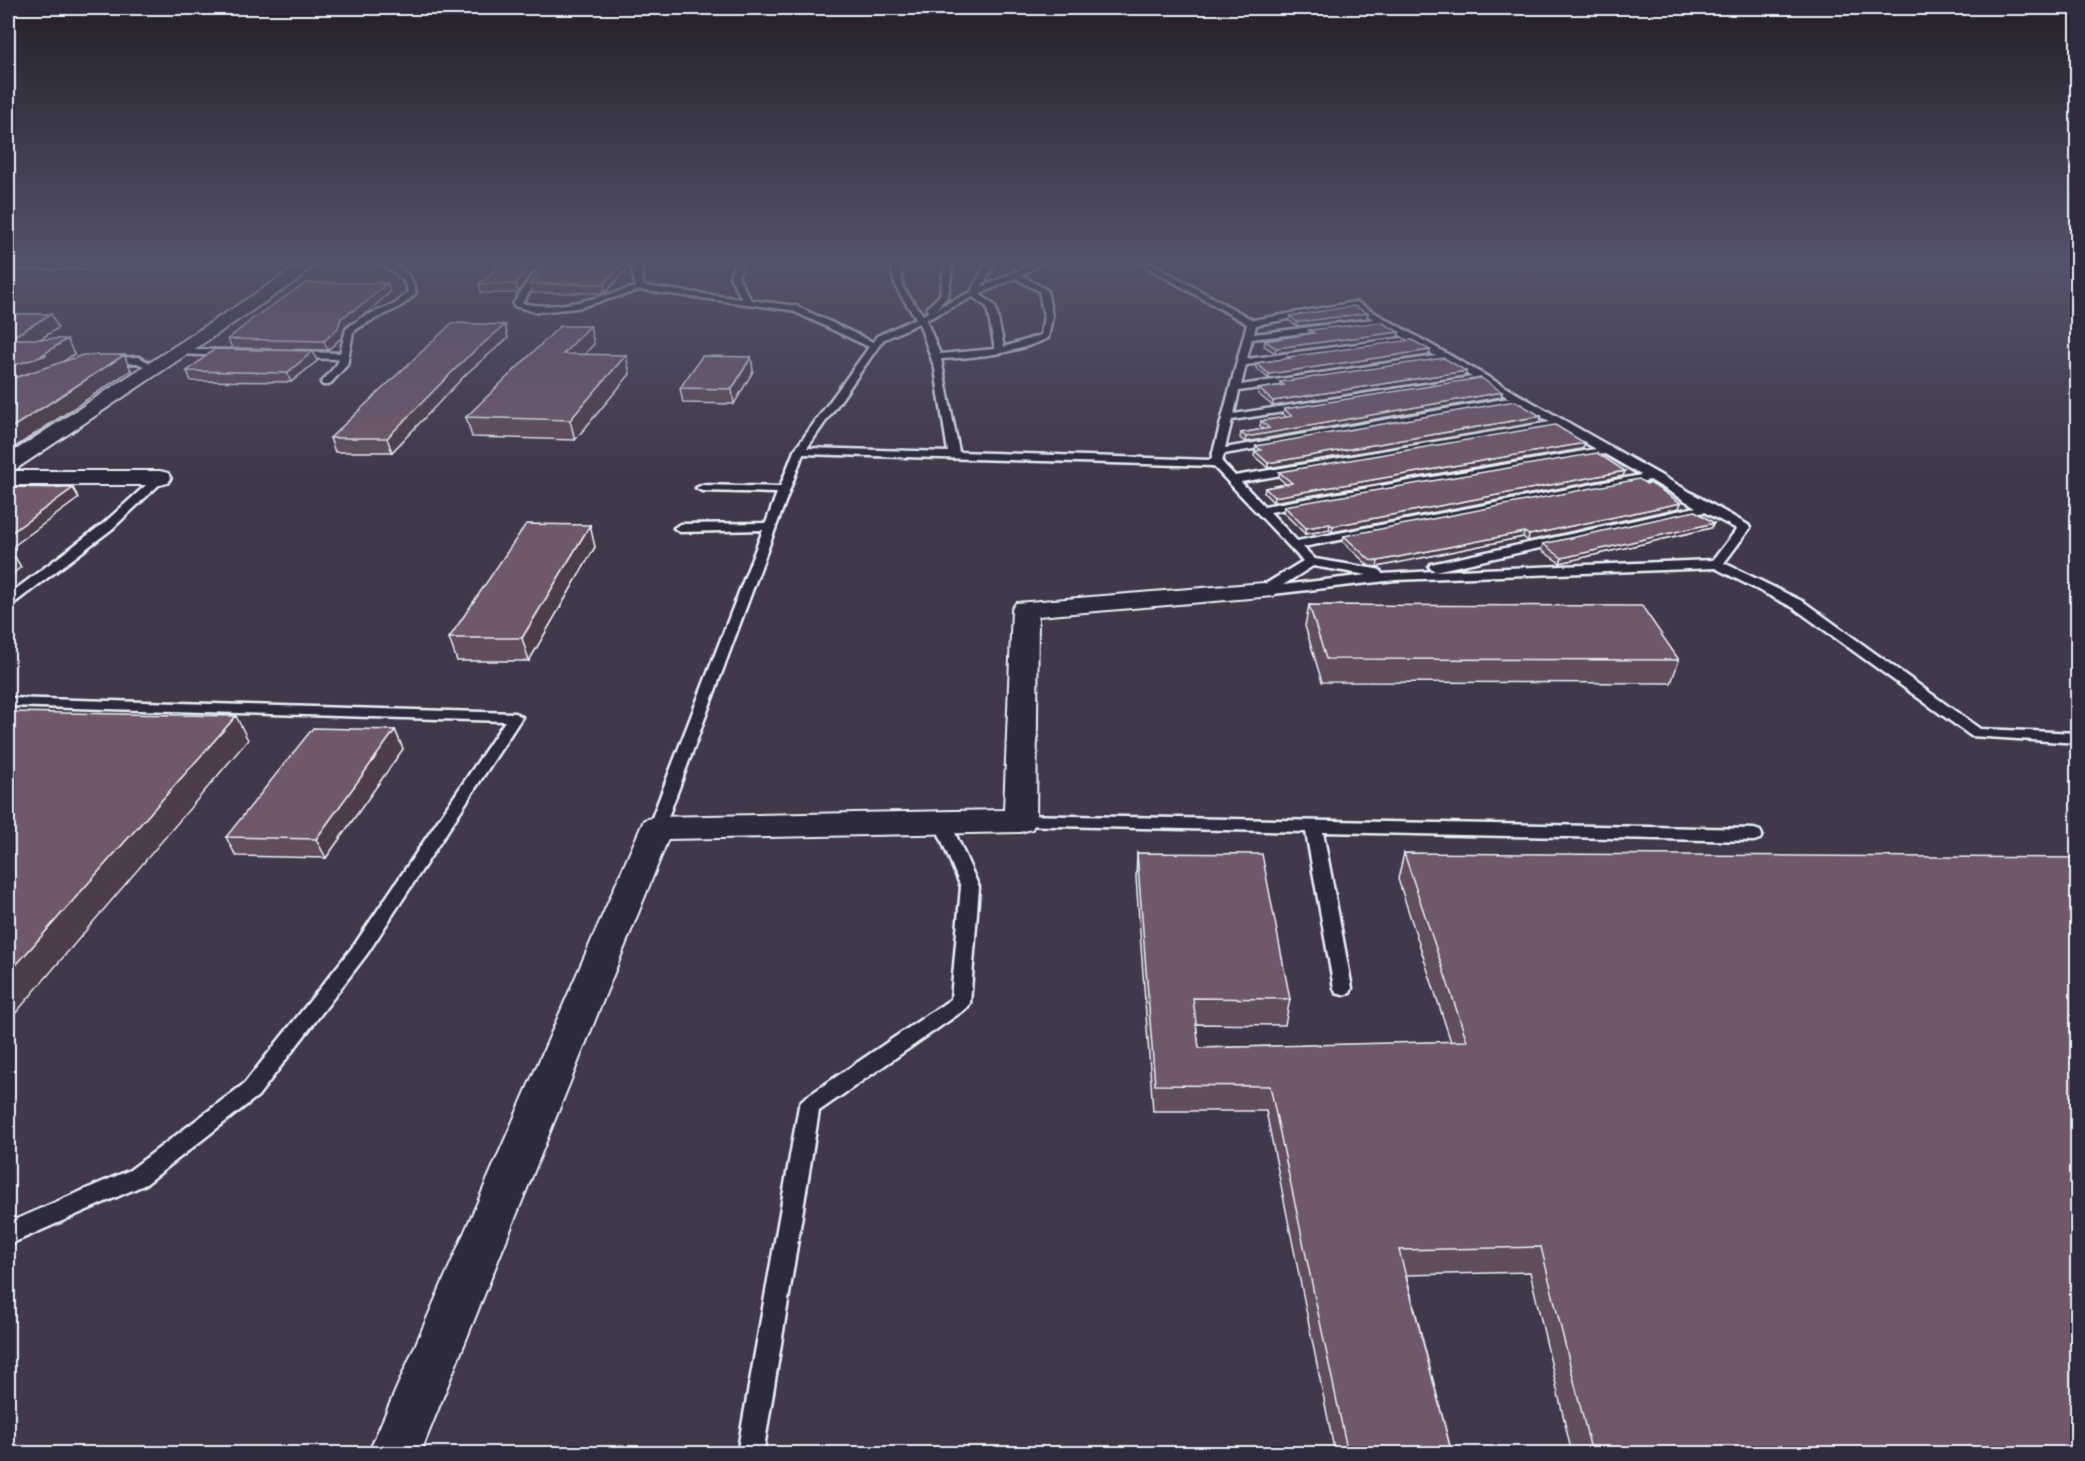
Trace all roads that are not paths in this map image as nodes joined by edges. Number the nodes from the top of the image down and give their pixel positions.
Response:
1 (209, 331) edge
2 (349, 331) edge
3 (842, 331) edge
4 (895, 331) edge
5 (926, 331) edge
6 (996, 331) edge
7 (1046, 331) edge
8 (1250, 331) edge
9 (1297, 331) edge
10 (1401, 331) edge
11 (1248, 337) junction
12 (1415, 339) junction
13 (874, 346) junction
14 (1000, 351) junction
15 (178, 352) junction
16 (237, 353) edge
17 (284, 354) edge
18 (344, 356) junction
19 (936, 357) junction
20 (1446, 357) junction
21 (98, 362) edge
22 (1242, 363) junction
23 (154, 368) junction
24 (1482, 378) junction
25 (326, 383) dead end
26 (1235, 389) junction
27 (1521, 399) junction
28 (1228, 418) junction
29 (1561, 423) junction
30 (1608, 450) junction
31 (799, 451) junction
32 (954, 455) junction
33 (1218, 458) junction
34 (8, 464) edge
35 (1654, 476) junction
36 (8, 478) edge
37 (160, 478) joint
38 (1233, 480) junction
39 (702, 488) dead end
40 (784, 490) junction
41 (1706, 508) junction
42 (1261, 510) junction
43 (771, 526) junction
44 (680, 528) dead end
45 (1295, 545) junction
46 (1311, 562) junction
47 (1717, 564) junction
48 (1395, 576) junction
49 (1264, 591) junction
50 (8, 601) edge
51 (8, 702) edge
52 (2078, 738) edge
53 (1020, 821) junction
54 (943, 824) junction
55 (656, 828) junction
56 (1314, 828) junction
57 (1755, 835) dead end
58 (1343, 988) dead end
59 (8, 1234) edge
60 (394, 1454) edge
61 (750, 1454) edge

1 - 15 street
2 - 18 lane
3 - 13 lane
4 - 13 lane
5 - 19 lane
6 - 14 lane
7 - 14 lane
8 - 11 lane
9 - 11 lane
10 - 12 lane
11 - 22 lane
12 - 20 lane
12 - 22 lane
13 - 31 lane
14 - 19 lane
15 - 16 lane
15 - 23 street
17 - 18 lane
18 - 25 lane
19 - 32 lane
20 - 24 lane
20 - 26 lane
21 - 23 lane
22 - 26 lane
23 - 34 street
24 - 27 lane
24 - 28 lane
26 - 28 lane
27 - 29 lane
27 - 33 lane
28 - 33 lane
29 - 30 lane
29 - 38 lane
30 - 35 lane
30 - 42 lane
31 - 32 lane
31 - 40 lane
32 - 33 lane
33 - 38 lane
35 - 41 lane
35 - 45 lane
36 - 37 street
37 - 50 lane
38 - 42 lane
39 - 40 lane
40 - 43 lane
41 - 47 lane
41 - 48 lane
42 - 45 lane
43 - 44 lane
43 - 55 lane
45 - 46 lane
46 - 48 lane
46 - 49 lane
47 - 48 lane
47 - 52 lane
48 - 49 lane
49 - 53 street
51 - 59 lane
53 - 54 street
53 - 56 lane
54 - 55 street
54 - 61 lane
55 - 60 street
56 - 57 lane
56 - 58 lane

